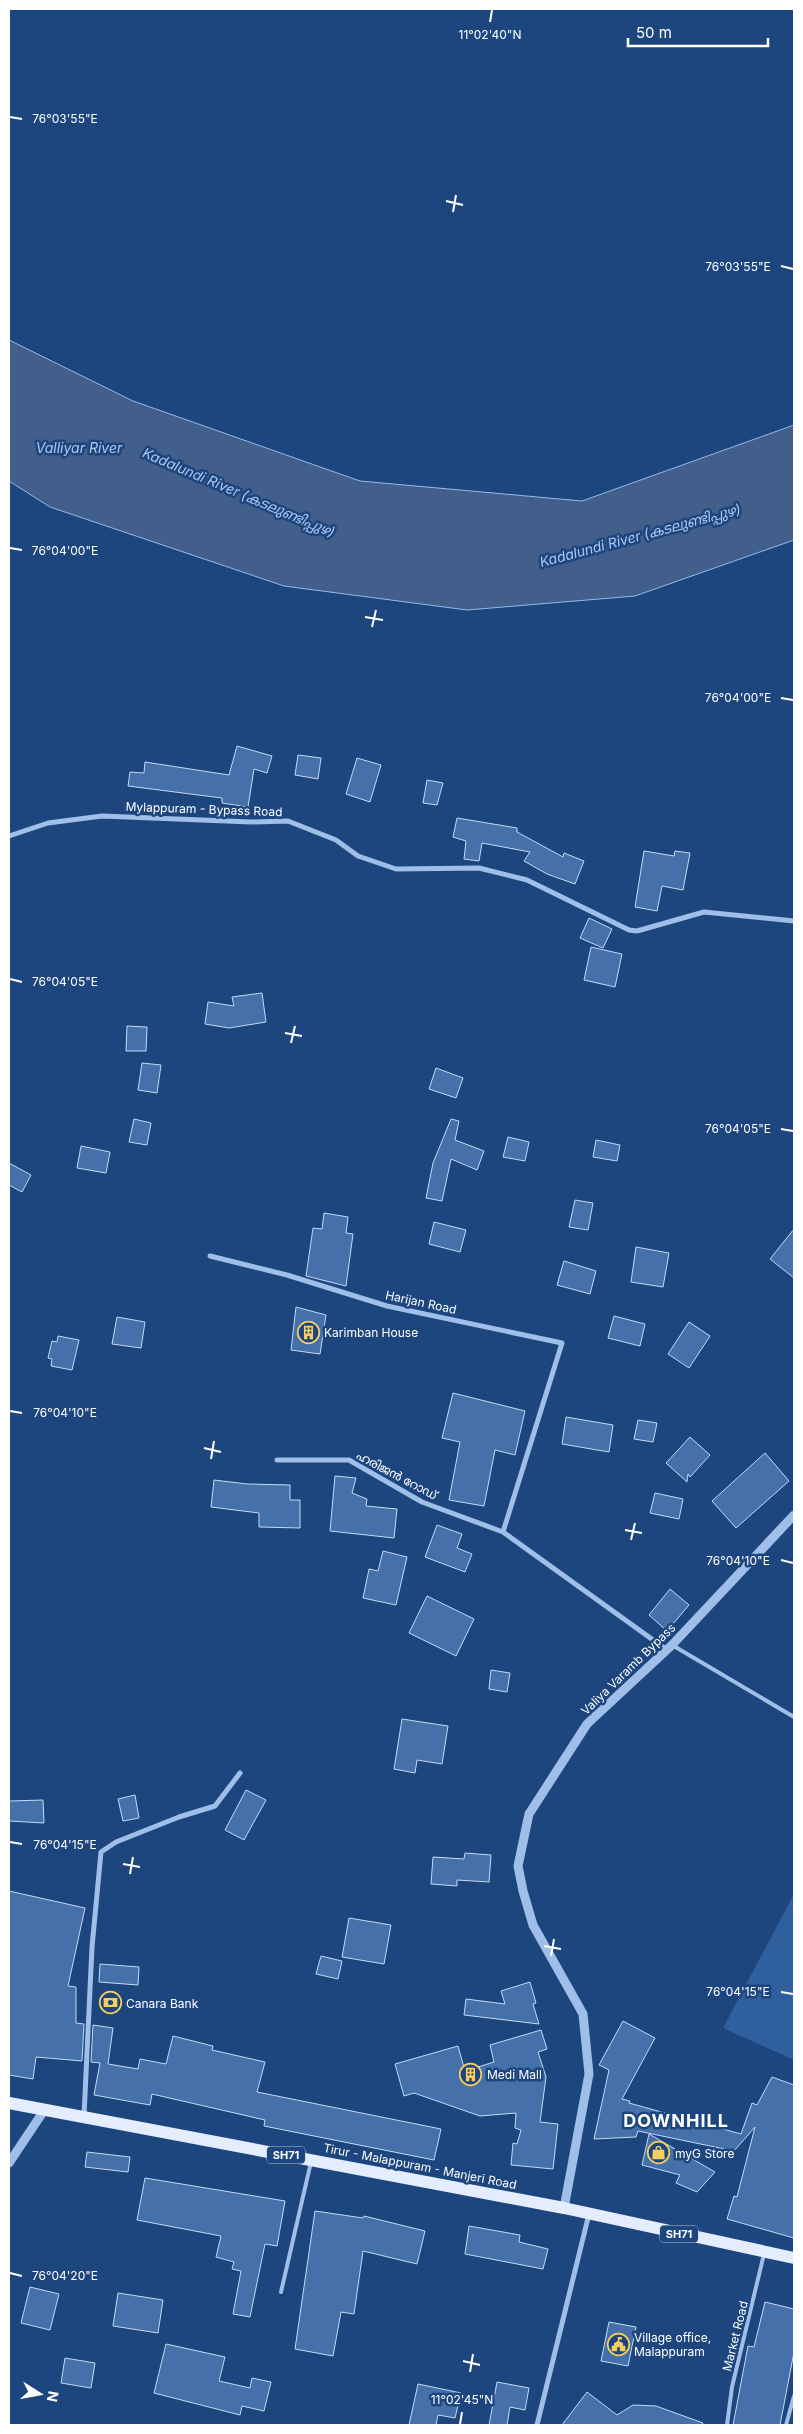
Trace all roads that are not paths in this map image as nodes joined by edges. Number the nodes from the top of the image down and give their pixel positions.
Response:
1 (9, 836) edge
2 (794, 921) edge
3 (210, 1256) dead end
4 (277, 1460) dead end
5 (794, 1515) edge
6 (503, 1532) junction
7 (669, 1647) junction
8 (794, 1717) edge
9 (240, 1773) dead end
10 (9, 2103) edge
11 (45, 2109) junction
12 (84, 2117) junction
13 (312, 2160) junction
14 (9, 2163) edge
15 (564, 2208) junction
16 (589, 2214) junction
17 (765, 2253) junction
18 (794, 2258) edge
19 (281, 2292) dead end
20 (794, 2396) edge
21 (537, 2425) edge
22 (727, 2425) edge
23 (786, 2425) edge

1 - 2 street, Mylappuram - Bypass Road
3 - 6 street, Harijan Road
4 - 6 street, ഹരിജൻ റോഡ്
5 - 7 street, Valiya Varamb Bypass
6 - 7 street, ഹരിജൻ റോഡ്
7 - 8 lane
7 - 15 street, Valiya Varamb Bypass
9 - 12 street
10 - 11 main road, Tirur - Malappuram - Manjeri Road / SH71
11 - 12 main road, Tirur - Malappuram - Manjeri Road / SH71
11 - 14 street
12 - 13 main road, Tirur - Malappuram - Manjeri Road / SH71
13 - 15 main road, Tirur - Malappuram - Manjeri Road / SH71
13 - 19 lane
15 - 16 main road, Tirur - Malappuram - Manjeri Road / SH71
16 - 17 main road, Tirur - Malappuram - Manjeri Road / SH71
16 - 21 street
17 - 18 main road, Tirur - Malappuram - Manjeri Road / SH71
17 - 22 lane, Market Road
20 - 23 lane

